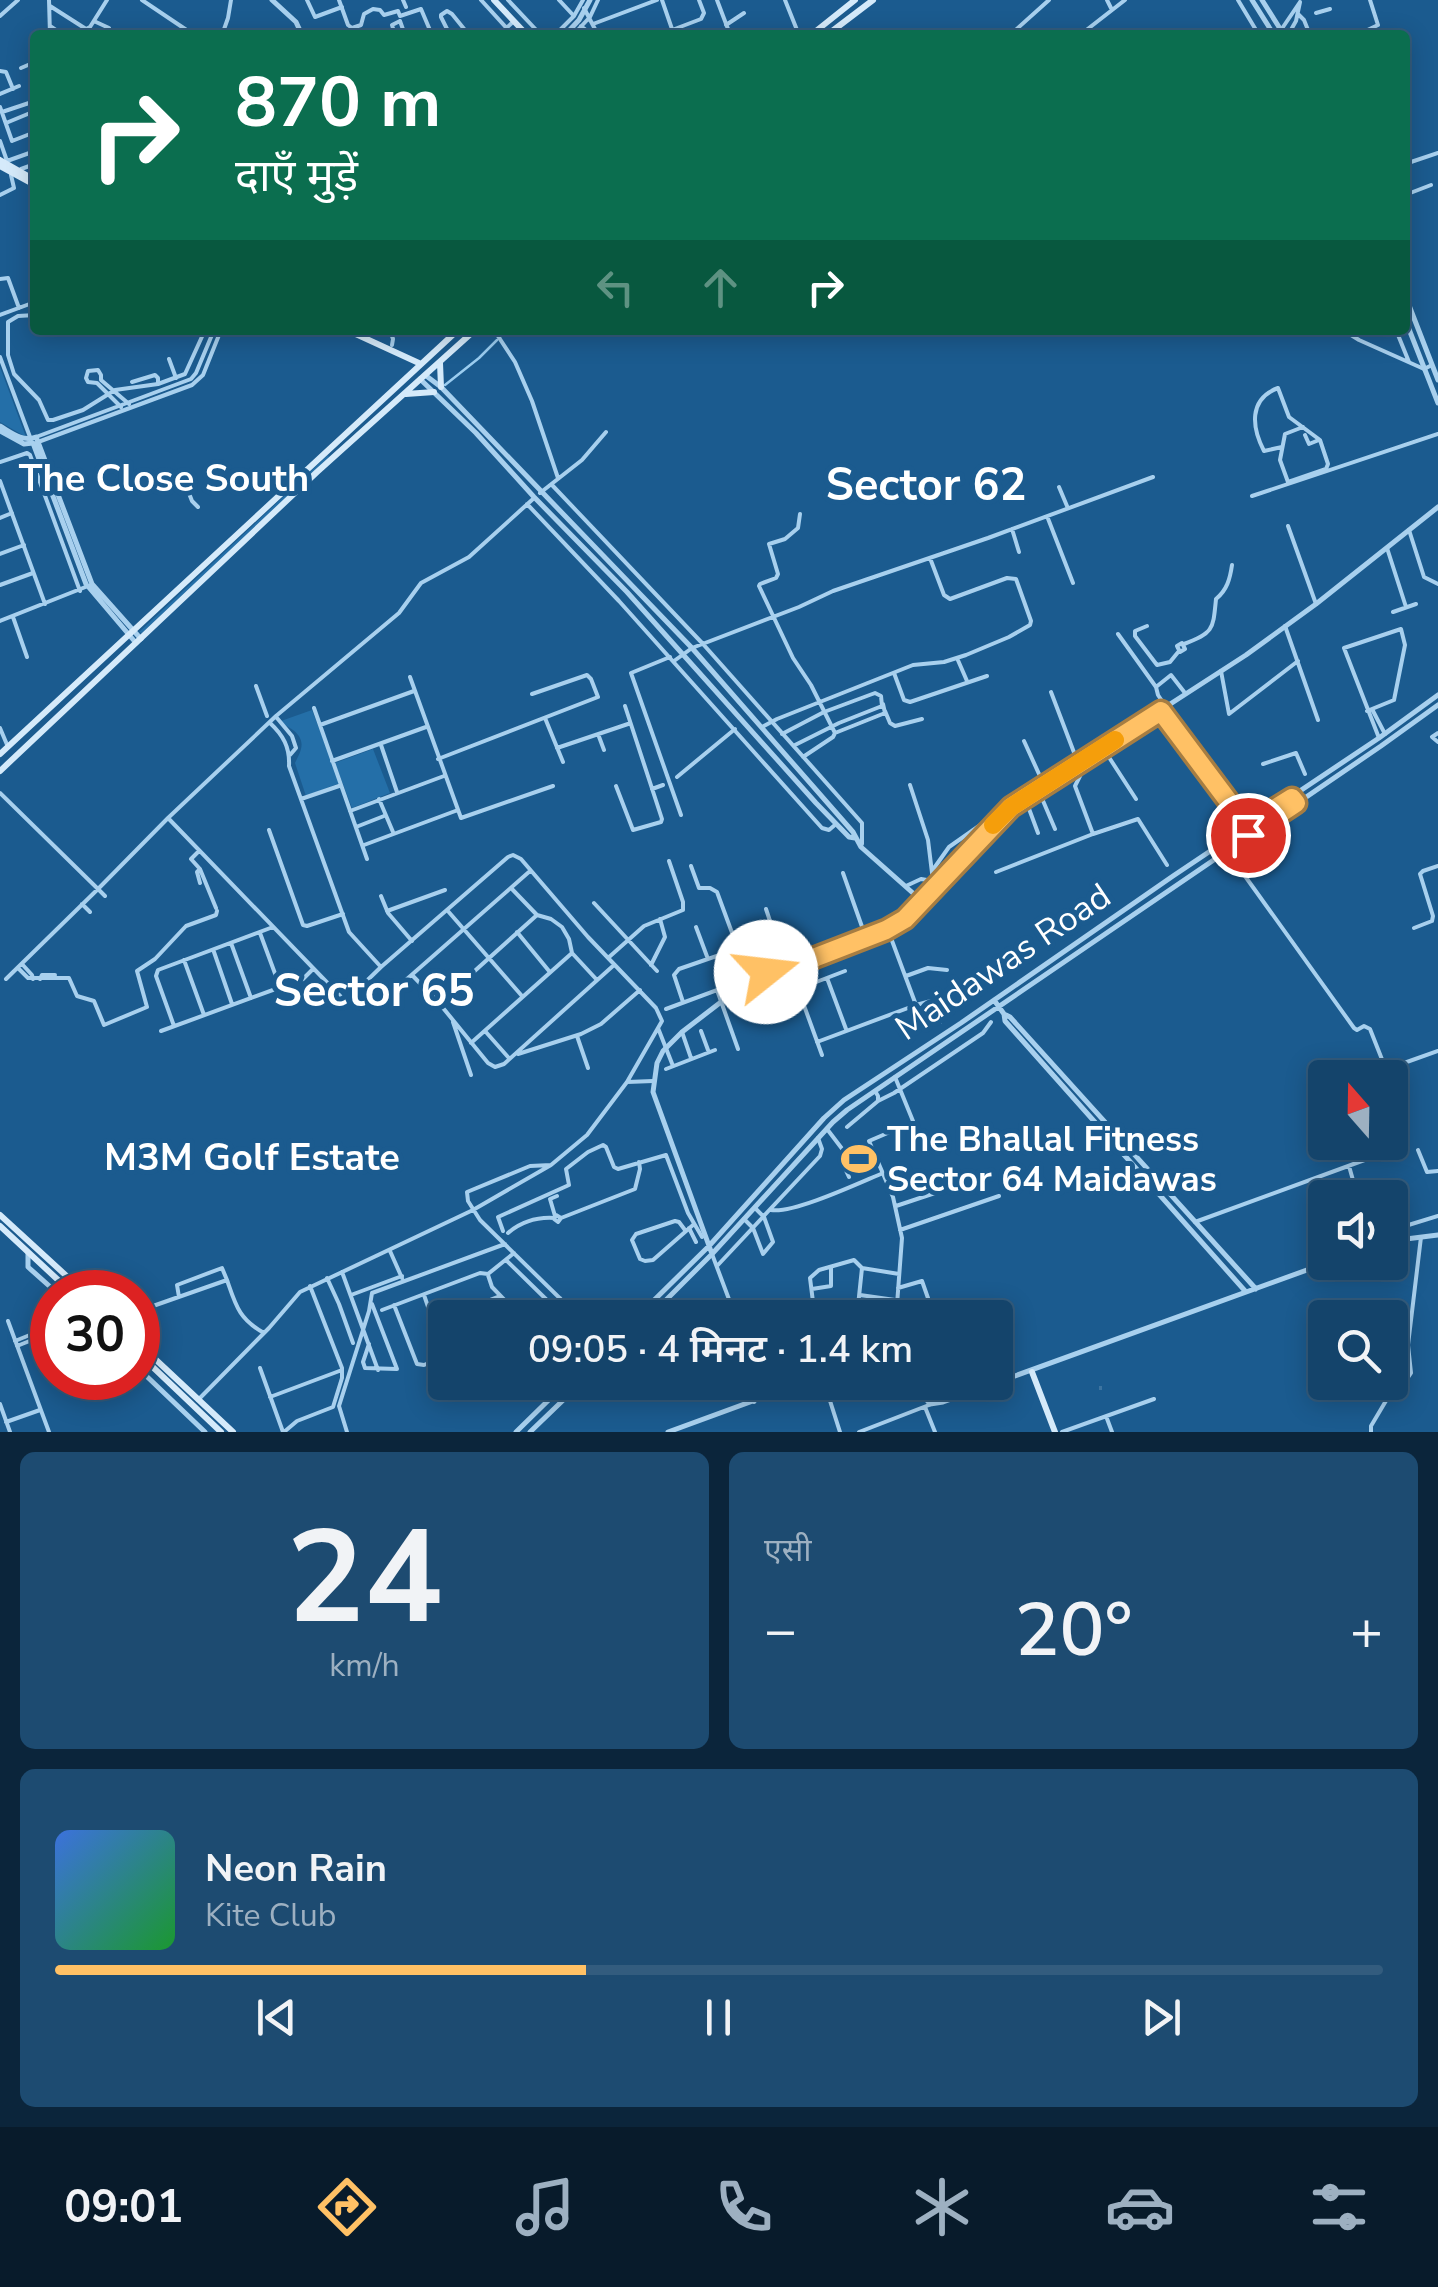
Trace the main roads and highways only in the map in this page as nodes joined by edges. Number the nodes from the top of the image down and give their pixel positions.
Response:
1 (496, 0) edge
2 (856, 0) edge
3 (873, 0) edge
4 (524, 30) edge
5 (524, 30) edge
6 (817, 30) edge
7 (834, 30) edge
8 (5, 164) edge
9 (30, 178) edge
10 (30, 179) edge
11 (360, 335) edge
12 (369, 335) edge
13 (453, 335) edge
14 (470, 335) edge
15 (423, 362) junction
16 (440, 362) junction
17 (404, 394) junction
18 (386, 397) junction
19 (392, 405) junction
20 (329, 448) junction
21 (336, 455) junction
22 (0, 754) edge
23 (0, 771) edge
24 (0, 1215) edge
25 (0, 1226) edge
26 (47, 1270) edge
27 (60, 1270) edge
28 (160, 1366) edge
29 (160, 1372) edge
30 (1032, 1372) road end
31 (196, 1403) junction
32 (221, 1432) edge
33 (233, 1432) edge
34 (1058, 1432) edge

1 - 4 main road
1 - 5 main road
2 - 6 main road
3 - 7 main road
8 - 9 main road
8 - 10 main road
11 - 15 main road
12 - 15 main road
13 - 15 main road
14 - 16 main road
15 - 18 main road
16 - 17 main road
16 - 17 main road
17 - 19 main road
18 - 19 main road
18 - 20 main road
19 - 21 main road
20 - 21 main road
20 - 22 main road
21 - 23 main road
24 - 27 main road
25 - 26 main road
28 - 31 main road
29 - 31 main road
30 - 34 main road
31 - 32 main road
31 - 33 main road

